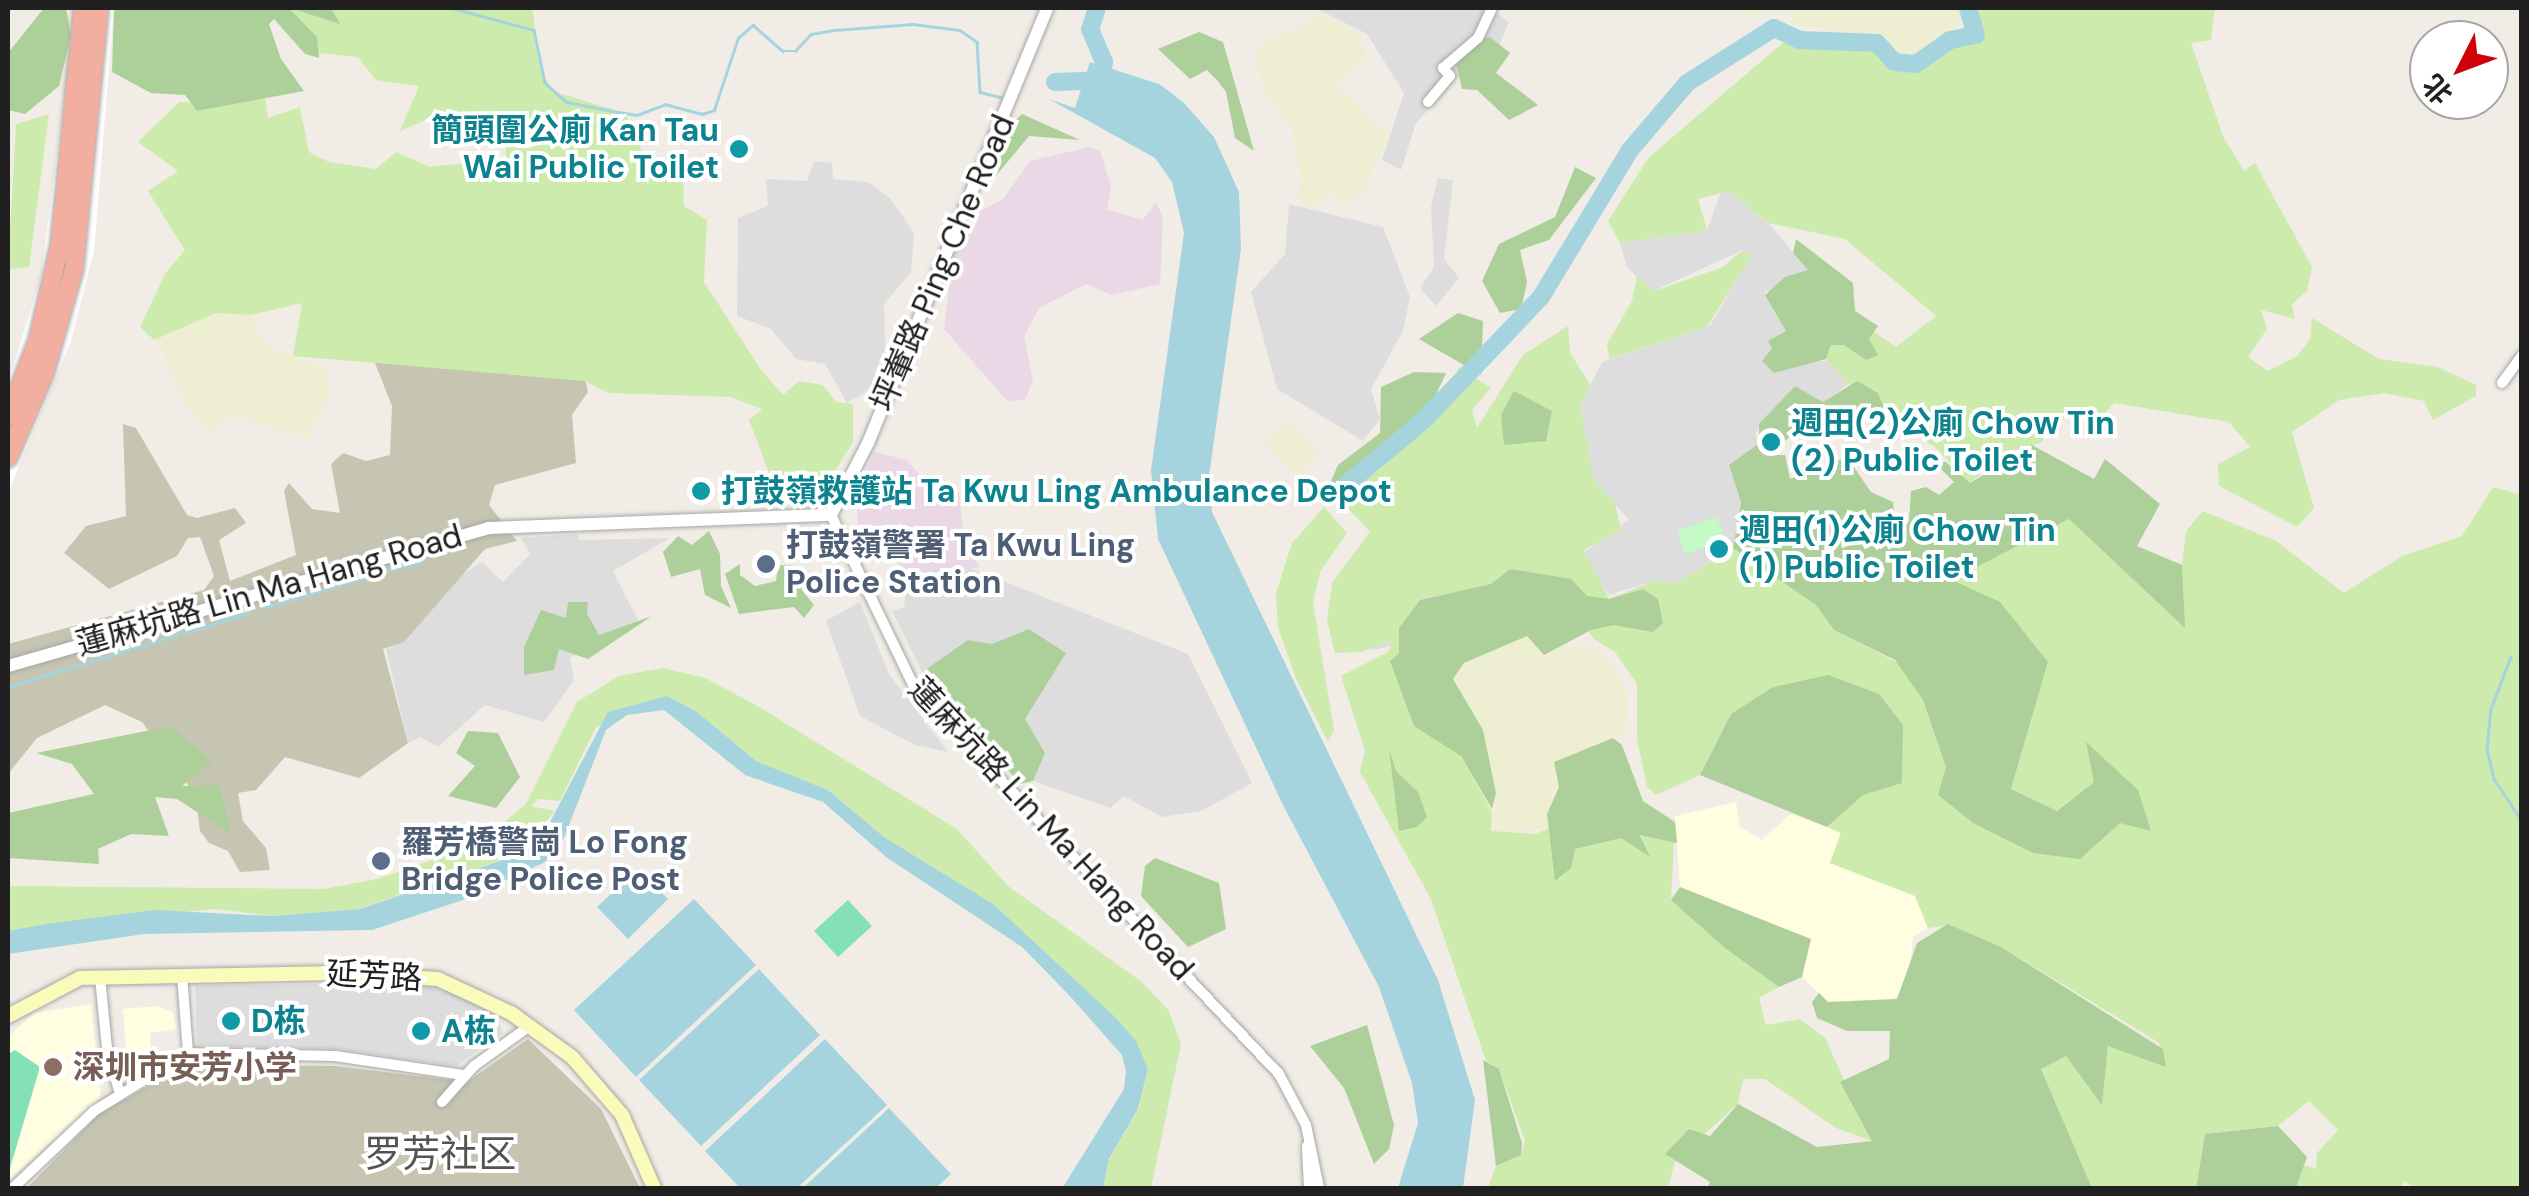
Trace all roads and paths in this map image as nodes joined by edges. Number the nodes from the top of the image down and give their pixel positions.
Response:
1 (82, 8) edge
2 (99, 8) edge
3 (1047, 8) edge
4 (1492, 8) edge
5 (1428, 102) dead end
6 (2522, 355) edge
7 (2502, 383) dead end
8 (8, 417) edge
9 (8, 458) edge
10 (830, 515) junction
11 (8, 666) edge
12 (182, 976) junction
13 (100, 978) junction
14 (8, 1016) edge
15 (531, 1025) junction
16 (188, 1053) junction
17 (464, 1076) junction
18 (120, 1094) junction
19 (442, 1102) dead end
20 (1306, 1125) junction
21 (13, 1188) edge
22 (654, 1188) edge
23 (1310, 1188) edge
24 (1319, 1188) edge

1 - 8 highway
2 - 9 highway
3 - 10 street, 坪輋路 Ping Che Road
4 - 5 street
6 - 7 street
10 - 11 street, 蓮麻坑路 Lin Ma Hang Road
10 - 20 street, 蓮麻坑路 Lin Ma Hang Road
12 - 13 main road, 延芳路
12 - 15 main road, 延芳路
12 - 16 street
13 - 14 main road, 延芳路
13 - 18 street
15 - 17 street
15 - 22 main road, 延芳路
16 - 17 street
16 - 18 street
17 - 19 street
18 - 21 street
20 - 23 street, 蓮麻坑路 Lin Ma Hang Road
20 - 24 street, 蓮麻坑路 Lin Ma Hang Road

